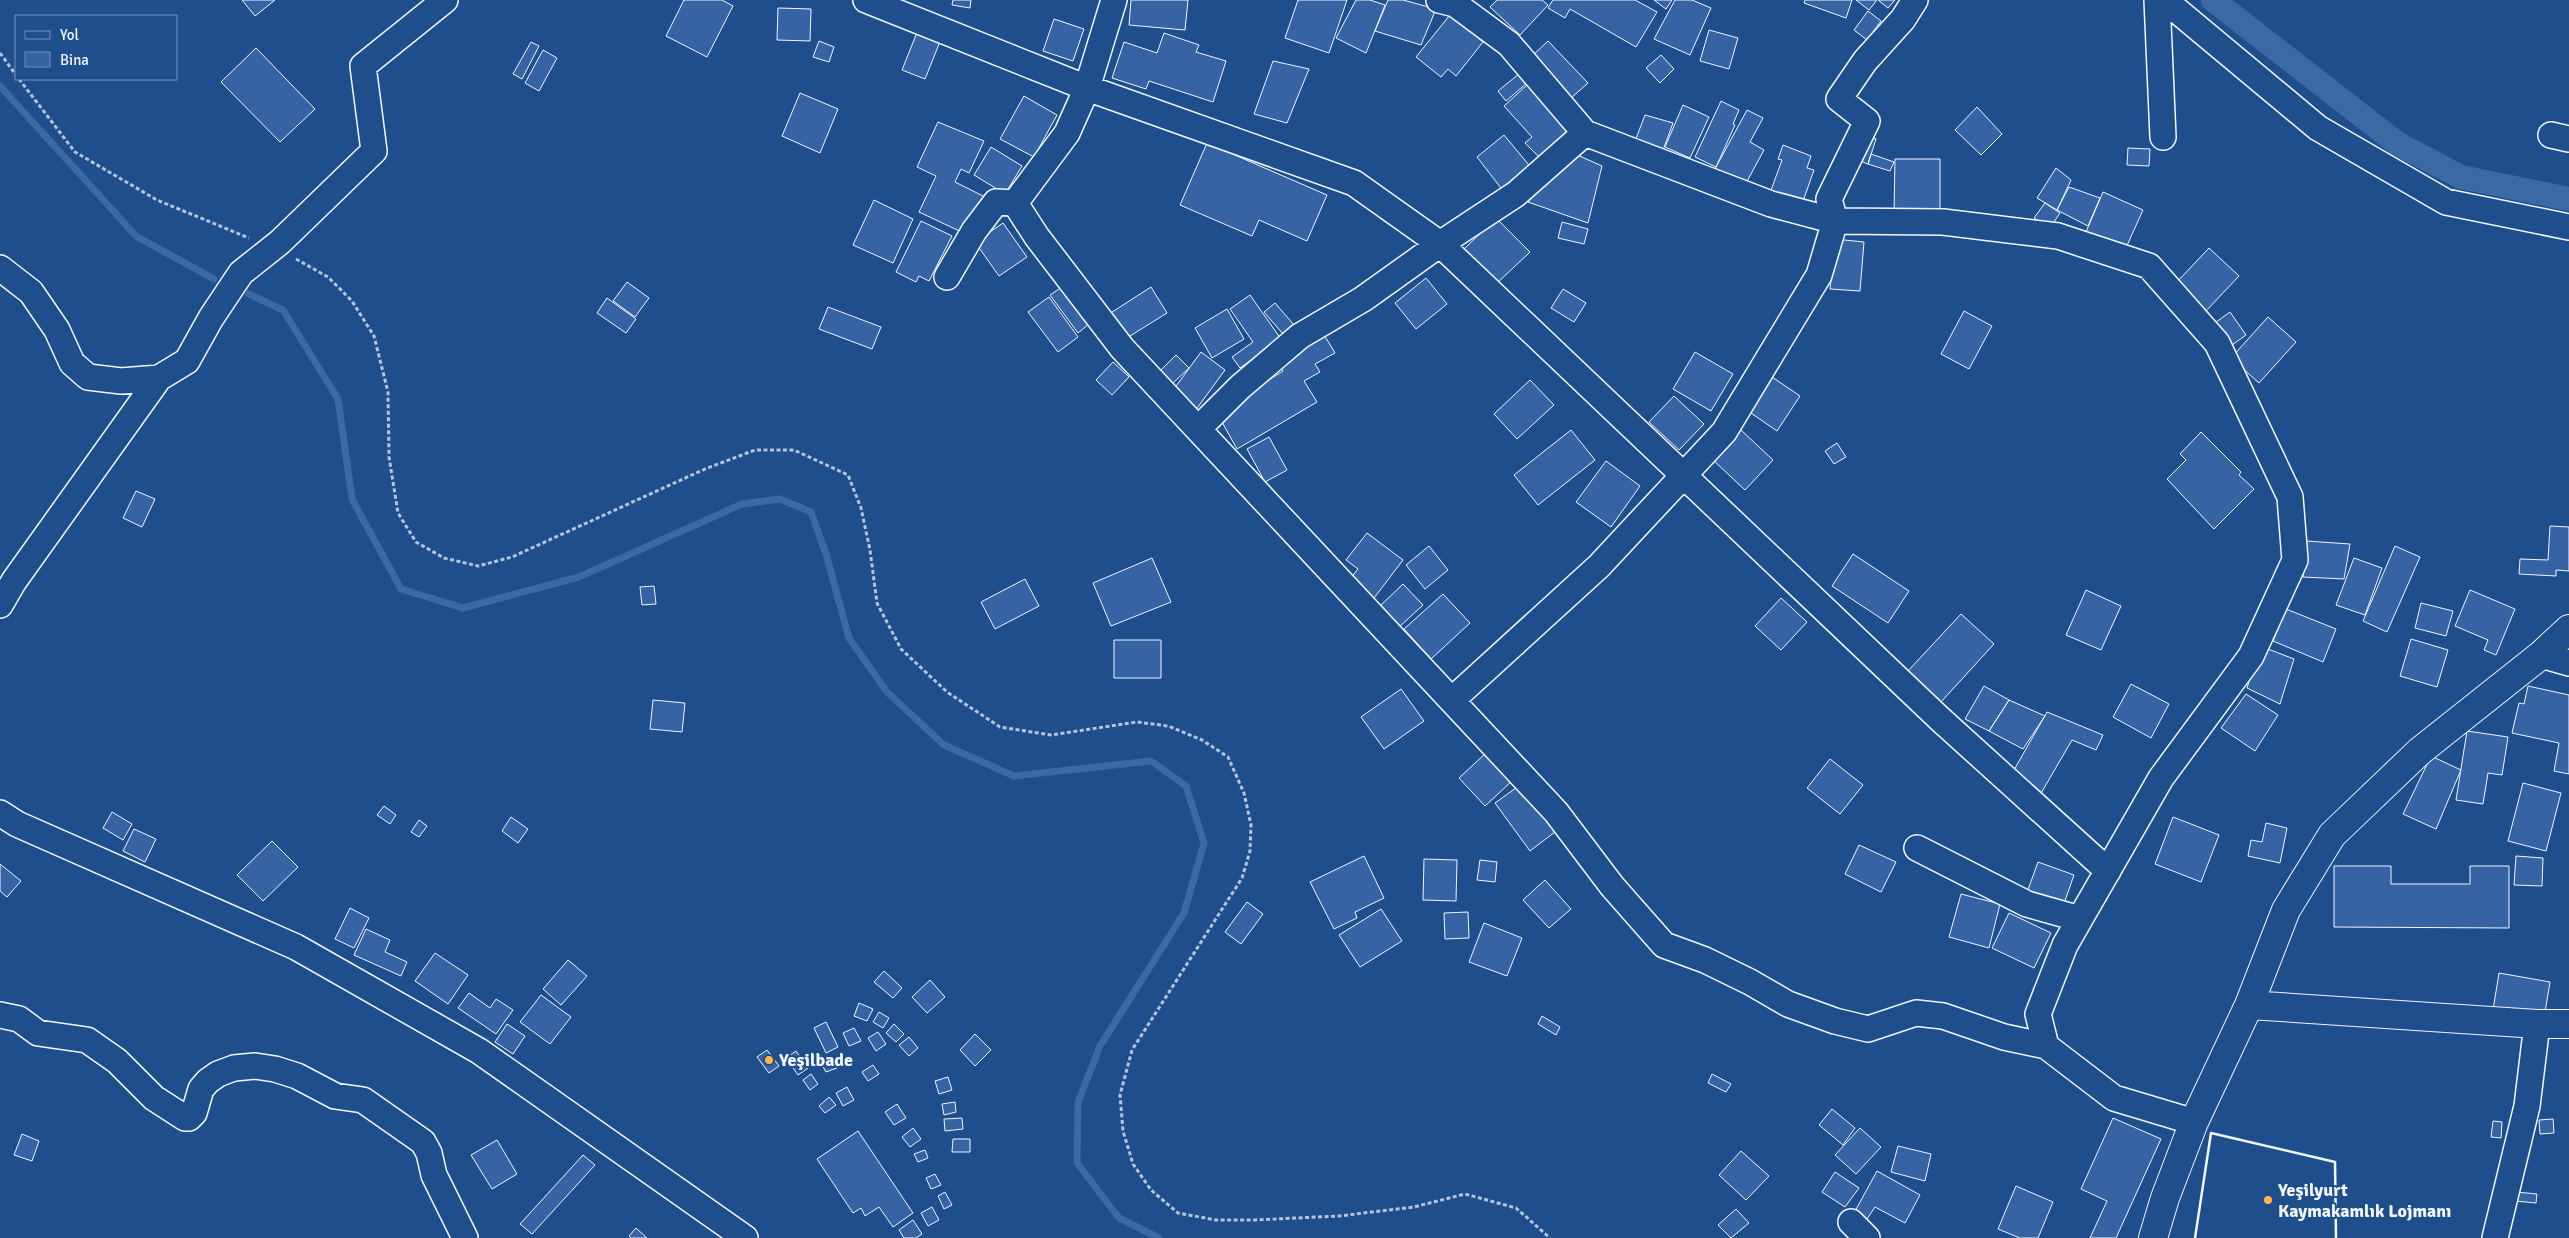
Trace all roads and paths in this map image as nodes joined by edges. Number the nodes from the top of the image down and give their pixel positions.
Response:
1 (445, 0) edge
2 (866, 0) edge
3 (1114, 0) edge
4 (1439, 0) edge
5 (1915, 0) edge
6 (2156, 0) edge
7 (2168, 0) edge
8 (0, 53) edge
9 (15, 74) edge
10 (20, 80) edge
11 (1087, 88) junction
12 (1585, 133) junction
13 (2163, 137) dead end
14 (1015, 203) junction
15 (1836, 221) junction
16 (2569, 227) edge
17 (1440, 244) junction
18 (274, 247) junction
19 (0, 268) edge
20 (947, 277) dead end
21 (159, 378) junction
22 (1198, 429) junction
23 (1682, 476) junction
24 (0, 605) edge
25 (2569, 630) edge
26 (2541, 655) junction
27 (2569, 663) edge
28 (1452, 700) junction
29 (0, 813) edge
30 (1917, 848) dead end
31 (2108, 871) junction
32 (2080, 919) junction
33 (2249, 1005) junction
34 (0, 1016) edge
35 (2537, 1024) junction
36 (2569, 1024) edge
37 (2046, 1046) junction
38 (2194, 1122) junction
39 (465, 1238) edge
40 (745, 1238) edge
41 (1550, 1238) edge
42 (2153, 1238) edge
43 (2495, 1238) edge

1 - 18 street
2 - 11 street
3 - 11 street
4 - 12 street
5 - 15 street
6 - 13 street
7 - 16 street
8 - 9 path
10 - 18 path
11 - 14 street
11 - 17 street
12 - 15 street
12 - 17 street
14 - 20 street
14 - 22 street
15 - 23 street
15 - 31 street
17 - 22 street
17 - 23 street
18 - 21 street
18 - 41 path
19 - 21 street
21 - 24 street
22 - 28 street
23 - 28 street
23 - 31 street
25 - 26 main road
26 - 27 street
26 - 33 main road
28 - 37 street
29 - 40 street
30 - 32 street
31 - 32 street
32 - 37 street
33 - 35 main road
33 - 38 main road
34 - 39 street
35 - 36 main road
35 - 43 street
37 - 38 street
38 - 42 main road

